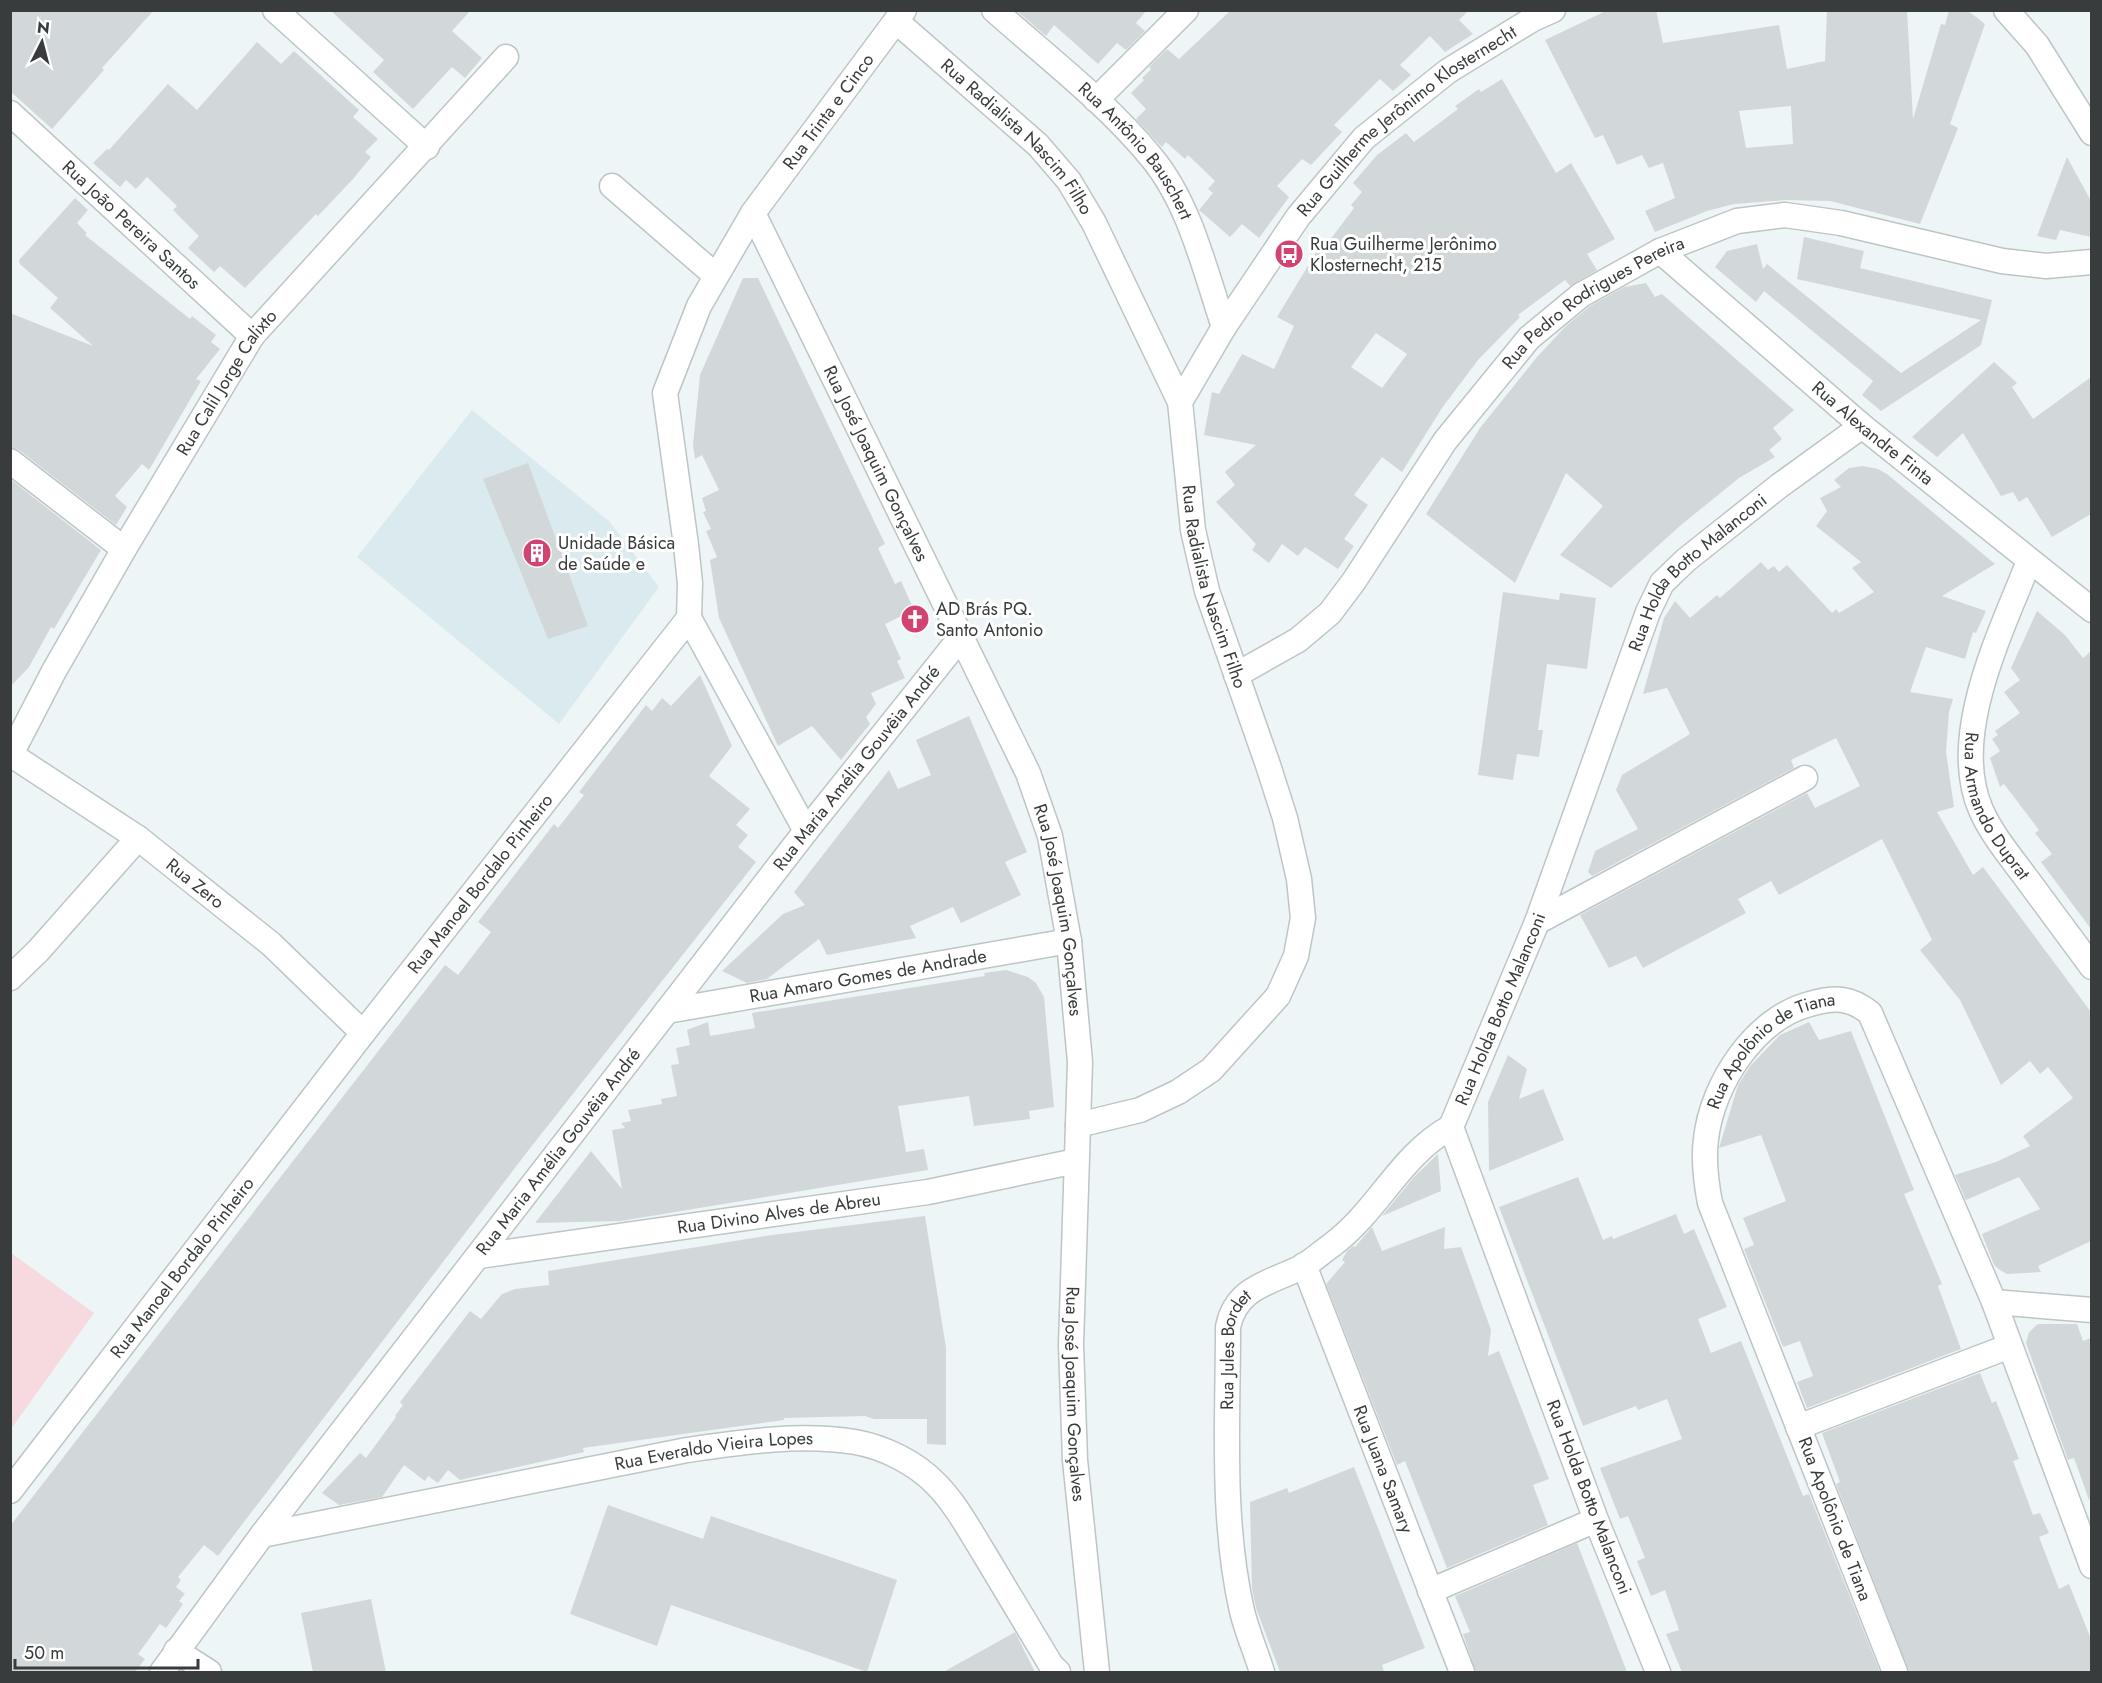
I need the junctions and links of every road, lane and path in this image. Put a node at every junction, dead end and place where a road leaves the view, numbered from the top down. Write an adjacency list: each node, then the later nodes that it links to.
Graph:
1 (275, 10): 11 (street)
2 (994, 10): 8 (street, Rua Antônio Bauschert)
3 (1186, 10): 8 (street)
4 (1554, 10): 17 (street, Rua Guilherme Jerônimo Klosternecht)
5 (2006, 10): 10 (street)
6 (900, 16): 13 (street, Rua Trinta e Cinco); 19 (street, Rua Radialista Nascim Filho)
7 (506, 57): 11 (street, Rua Calil Jorge Calixto)
8 (1096, 100): 17 (street, Rua Antônio Bauschert)
9 (10, 113): 18 (street, Rua João Pereira Santos)
10 (2091, 133)
11 (427, 147): 18 (street, Rua Calil Jorge Calixto)
12 (612, 186): 16 (street)
13 (753, 213): 16 (street); 26 (street, Rua José Joaquim Gonçalves)
14 (1660, 251): 15 (street, Rua Pedro Rodrigues Pereira); 20 (street, Rua Alexandre Finta); 27 (street, Rua Pedro Rodrigues Pereira)
15 (2091, 262)
16 (715, 275): 25 (street)
17 (1224, 327): 19 (street, Rua Guilherme Jerônimo Klosternecht)
18 (252, 336): 22 (street, Rua Calil Jorge Calixto)
19 (1180, 402): 27 (street, Rua Radialista Nascim Filho)
20 (1862, 426): 23 (street, Rua Alexandre Finta); 32 (street, Rua Holda Botto Malanconi)
21 (10, 461): 22 (street)
22 (124, 549): 28 (street, Rua Calil Jorge Calixto)
23 (2029, 561): 24 (street, Rua Alexandre Finta); 34 (street, Rua Armando Duprat)
24 (2091, 610)
25 (689, 618): 30 (street); 37 (street, Rua Manoel Bordalo Pinheiro)
26 (961, 637): 30 (street, Rua Maria Amélia Gouvêia André); 33 (street, Rua José Joaquim Gonçalves)
27 (1236, 675): 38 (street, Rua Radialista Nascim Filho)
28 (11, 755): 31 (street, Rua Zero)
29 (1805, 777): 32 (street)
30 (806, 831): 36 (street, Rua Maria Amélia Gouvêia André)
31 (138, 838): 35 (street); 37 (street, Rua Zero)
32 (1537, 922): 39 (street, Rua Holda Botto Malanconi)
33 (1069, 941): 36 (street, Rua Amaro Gomes de Andrade); 38 (street, Rua José Joaquim Gonçalves)
34 (2091, 967)
35 (10, 978)
36 (667, 1011): 41 (street, Rua Maria Amélia Gouvêia André)
37 (363, 1033): 47 (street, Rua Manoel Bordalo Pinheiro)
38 (1078, 1125): 40 (street, Rua José Joaquim Gonçalves)
39 (1451, 1127): 42 (street, Rua Jules Bordet); 48 (street, Rua Holda Botto Malanconi)
40 (1076, 1161): 41 (street, Rua Divino Alves de Abreu); 56 (street, Rua José Joaquim Gonçalves)
41 (479, 1256): 49 (street, Rua Maria Amélia Gouvêia André)
42 (1304, 1266): 51 (street, Rua Juana Samary); 57 (street, Rua Jules Bordet)
43 (1994, 1302): 44 (street); 45 (street, Rua Apolônio de Tiana); 46 (street, Rua Apolônio de Tiana)
44 (2091, 1310)
45 (2010, 1346): 46 (street); 50 (street, Rua Apolônio de Tiana)
46 (1798, 1427): 60 (street, Rua Apolônio de Tiana)
47 (10, 1491)
48 (1596, 1520): 51 (street); 59 (street, Rua Holda Botto Malanconi)
49 (262, 1535): 52 (street, Rua Maria Amélia Gouvêia André); 55 (street, Rua Everaldo Vieira Lopes)
50 (2091, 1566)
51 (1430, 1592): 58 (street, Rua Juana Samary)
52 (176, 1651): 53 (street, Rua Maria Amélia Gouvêia André); 54 (street)
53 (162, 1672)
54 (209, 1672)
55 (1059, 1672)
56 (1097, 1672)
57 (1262, 1672)
58 (1462, 1672)
59 (1658, 1672)
60 (1895, 1672)

